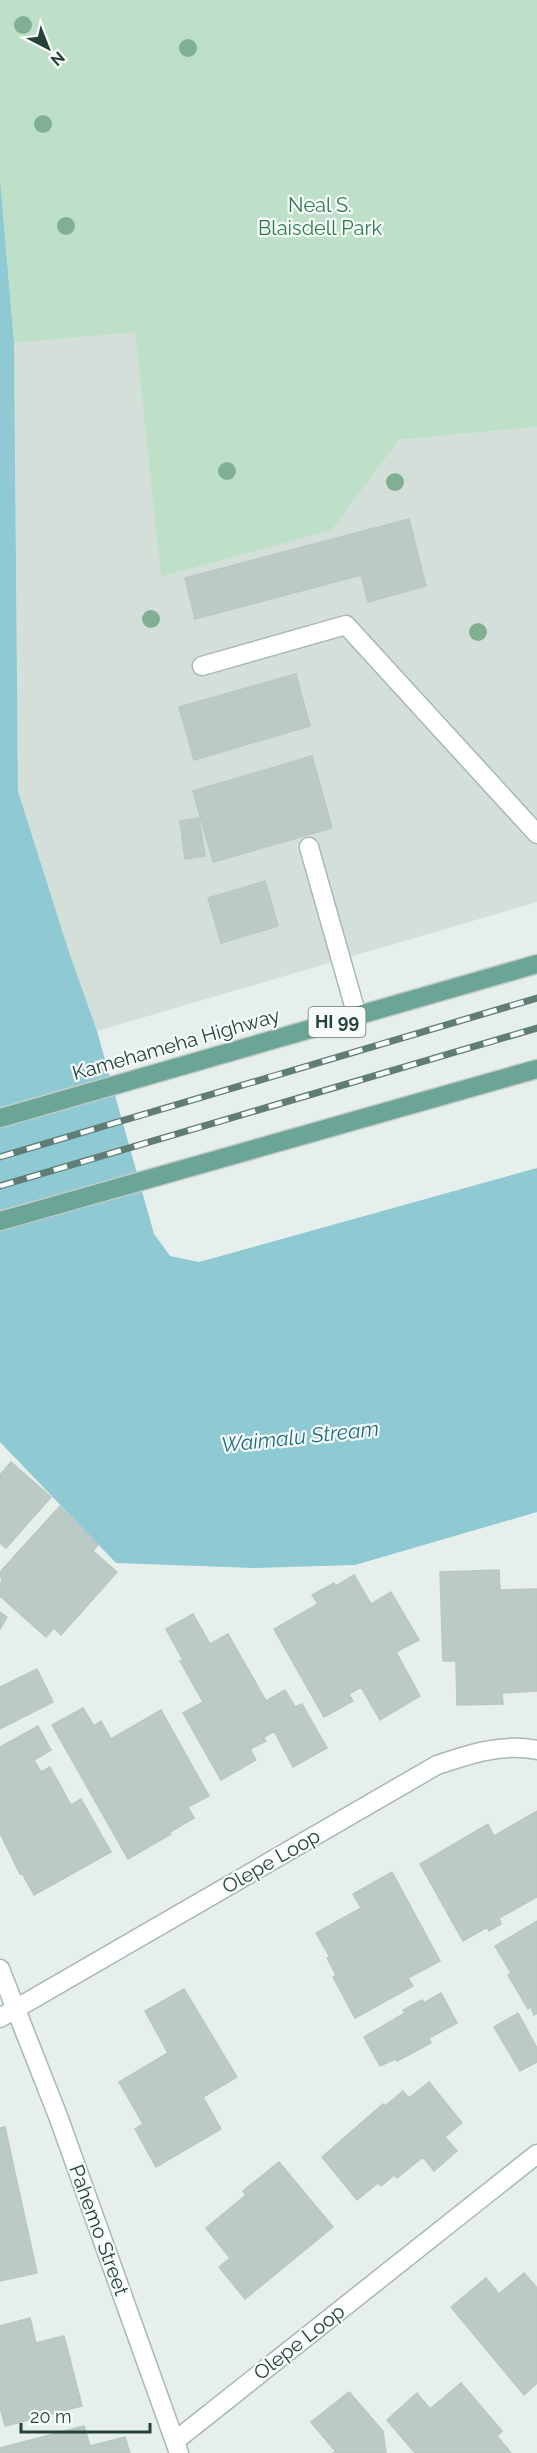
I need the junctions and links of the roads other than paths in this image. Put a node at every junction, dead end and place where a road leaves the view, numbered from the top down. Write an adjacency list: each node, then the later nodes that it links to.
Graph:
1 (202, 666): 2 (street)
2 (537, 834)
3 (309, 847): 5 (street)
4 (537, 964): 5 (main road, Kamehameha Highway / HI 99)
5 (357, 1016): 7 (main road, Kamehameha Highway / HI 99)
6 (537, 1069): 8 (main road)
7 (0, 1118)
8 (0, 1221)
9 (537, 1750): 11 (street, Olepe Loop)
10 (0, 1969): 11 (street, Pahemo Street)
11 (16, 2008): 12 (street, Olepe Loop); 14 (street, Pahemo Street)
12 (0, 2018)
13 (537, 2154): 14 (street, Olepe Loop)
14 (177, 2447)

